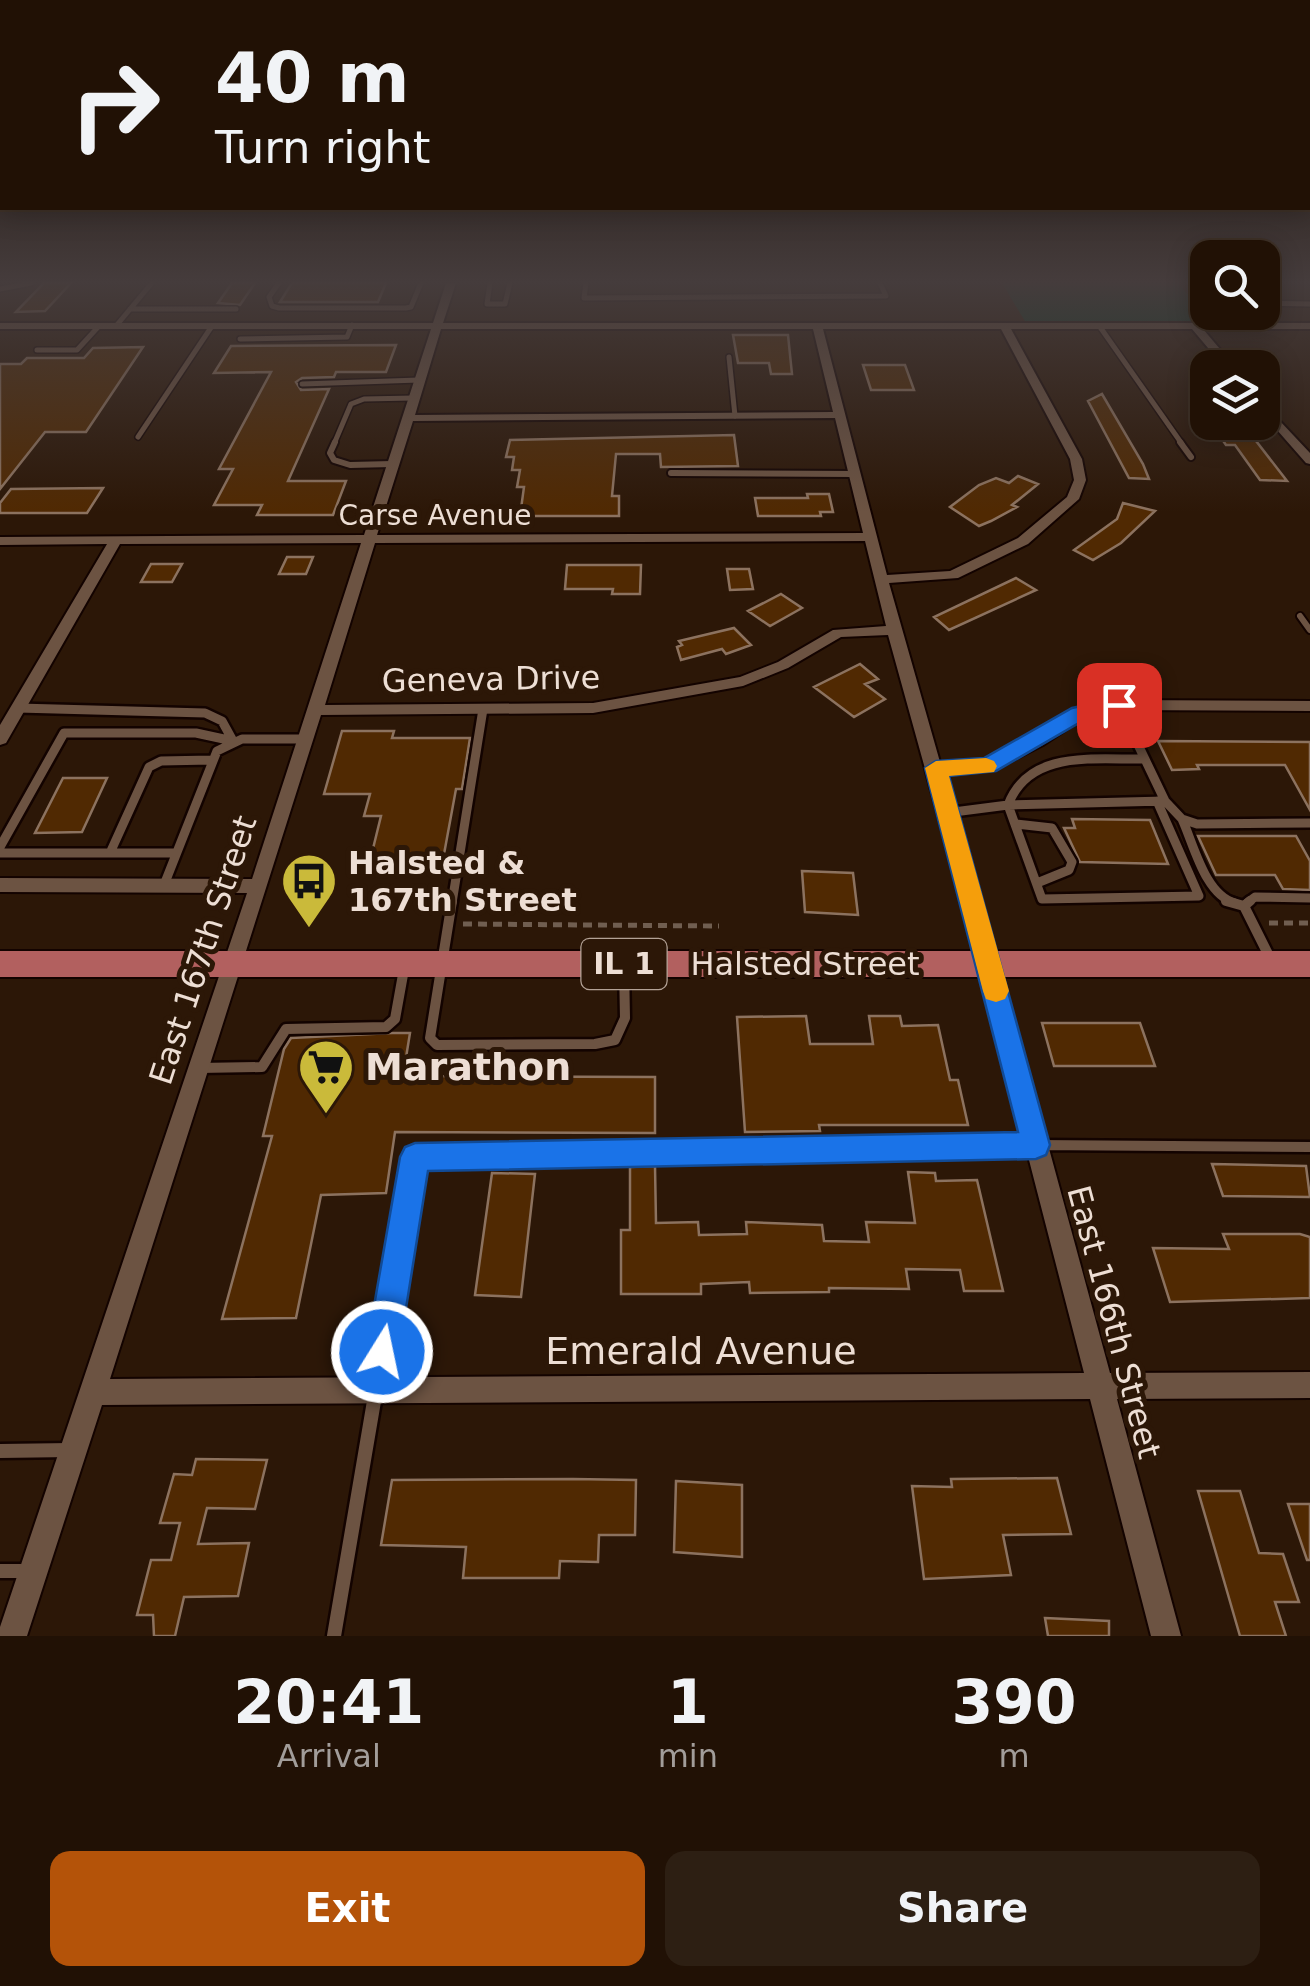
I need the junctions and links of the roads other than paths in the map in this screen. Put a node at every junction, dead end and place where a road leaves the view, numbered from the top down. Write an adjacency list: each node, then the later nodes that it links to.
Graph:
1 (190, 359): 14 (lane)
2 (427, 359): 7 (street, East 167th Street)
3 (729, 359): 11 (lane)
4 (825, 359): 10 (street, East 166th Street)
5 (1022, 359): 24 (street)
6 (1123, 359): 15 (lane)
7 (420, 380): 8 (lane); 9 (street, East 167th Street)
8 (302, 384)
9 (414, 398): 12 (street, East 167th Street); 17 (lane)
10 (838, 415): 11 (street); 19 (street, East 166th Street)
11 (735, 416): 12 (street)
12 (407, 418): 17 (street, East 167th Street)
13 (1280, 425): 16 (street)
14 (138, 437)
15 (1191, 456)
16 (1310, 460)
17 (392, 464): 22 (street, East 167th Street)
18 (671, 473): 19 (lane)
19 (855, 474): 20 (street, East 166th Street)
20 (870, 537): 22 (street, Carse Avenue); 24 (street, East 166th Street)
21 (116, 540): 22 (street, Carse Avenue); 23 (street, Carse Avenue); 30 (street)
22 (366, 540): 32 (street, East 167th Street)
23 (0, 541)
24 (881, 579): 26 (street, East 166th Street)
25 (1300, 616): 27 (lane)
26 (894, 630): 31 (street, Geneva Drive); 38 (street, East 166th Street)
27 (1310, 630)
28 (1119, 705): 29 (street); 36 (lane); 38 (street)
29 (1310, 706)
30 (18, 708): 33 (street); 35 (lane)
31 (484, 709): 32 (street, Geneva Drive); 57 (lane)
32 (315, 710): 34 (street, East 167th Street)
33 (0, 739)
34 (306, 739): 35 (lane); 51 (street, East 167th Street)
35 (233, 741): 37 (lane); 45 (lane)
36 (1145, 759): 39 (lane); 40 (lane)
37 (211, 760): 46 (lane); 47 (lane)
38 (936, 768): 41 (street, East 166th Street)
39 (1161, 801): 40 (lane); 42 (lane); 48 (lane)
40 (1008, 806): 41 (lane); 44 (lane)
41 (946, 812): 59 (street, East 166th Street)
42 (1182, 819): 43 (lane); 53 (lane)
43 (1310, 823)
44 (1016, 824): 48 (lane); 48 (lane)
45 (0, 850): 46 (lane)
46 (110, 853): 47 (lane)
47 (176, 853): 50 (lane)
48 (1037, 883)
49 (0, 885): 50 (street)
50 (164, 886): 51 (street)
51 (258, 886): 55 (street, East 167th Street)
52 (1310, 898): 53 (lane)
53 (1244, 906): 60 (lane)
54 (0, 964): 55 (main road, Halsted Street / IL 1)
55 (234, 964): 56 (main road, Halsted Street / IL 1); 62 (street, East 167th Street)
56 (404, 964): 57 (main road, Halsted Street / IL 1); 62 (lane)
57 (443, 964): 58 (main road, Halsted Street / IL 1); 58 (lane)
58 (624, 964): 59 (main road, Halsted Street / IL 1)
59 (989, 964): 60 (main road, Halsted Street / IL 1); 63 (street, East 166th Street)
60 (1273, 964): 61 (main road, Halsted Street / IL 1)
61 (1310, 964)
62 (199, 1068): 68 (street, East 167th Street)
63 (1036, 1145): 64 (lane); 66 (street, East 166th Street); 67 (lane)
64 (1310, 1147)
65 (1310, 1385): 66 (street, Emerald Avenue)
66 (1100, 1386): 67 (street, Emerald Avenue); 75 (street, East 166th Street)
67 (376, 1391): 68 (street, Emerald Avenue); 74 (lane)
68 (92, 1392): 69 (street, East 167th Street)
69 (74, 1450): 70 (lane); 72 (street, East 167th Street)
70 (0, 1451)
71 (0, 1571): 72 (lane)
72 (34, 1571): 73 (street, East 167th Street)
73 (12, 1636)
74 (334, 1636)
75 (1166, 1636)

